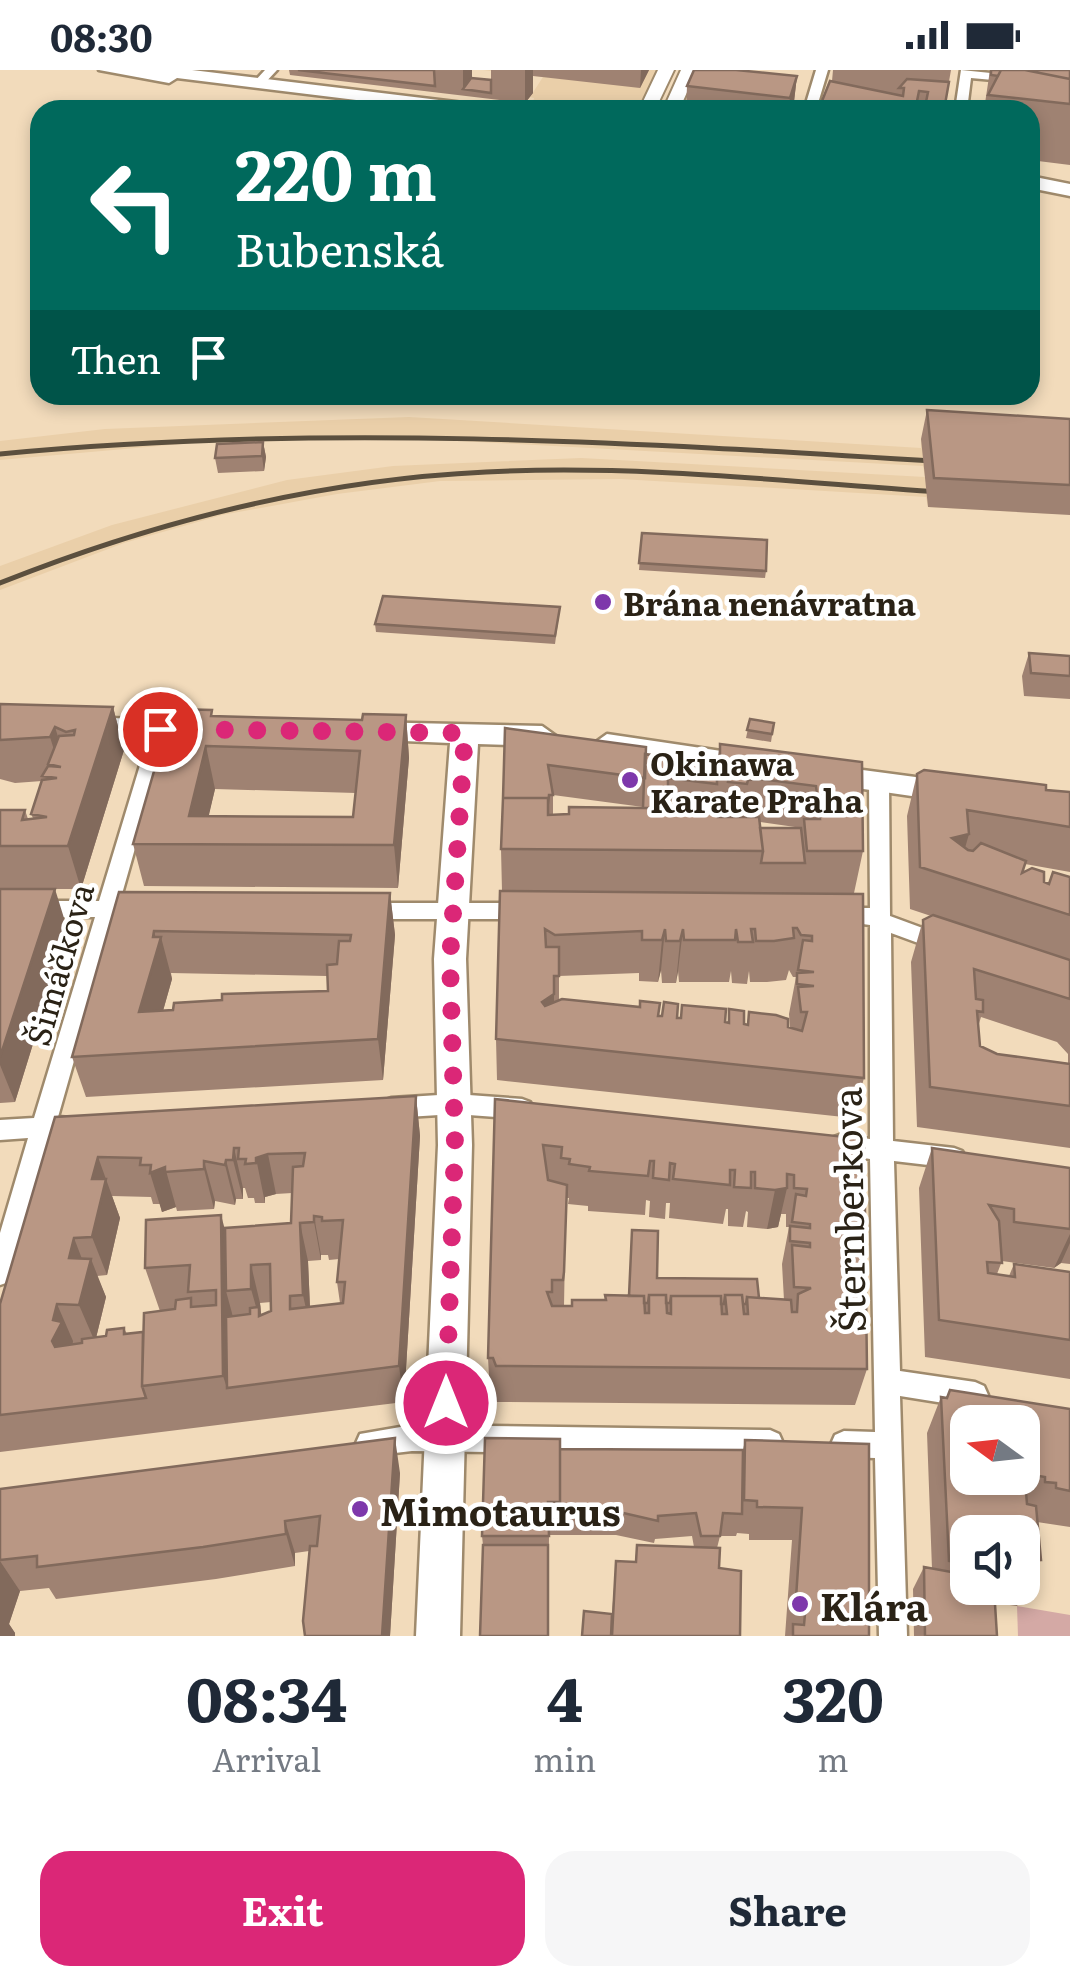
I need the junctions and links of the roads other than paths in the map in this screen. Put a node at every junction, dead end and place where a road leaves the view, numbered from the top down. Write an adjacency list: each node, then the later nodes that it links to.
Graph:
1 (107, 70): 9 (main road)
2 (152, 70): 7 (main road)
3 (822, 70): 13 (street)
4 (967, 72): 8 (street); 14 (street)
5 (665, 73): 6 (street); 11 (street)
6 (687, 74): 12 (street)
7 (265, 77): 10 (main road)
8 (1070, 84)
9 (349, 100)
10 (415, 100)
11 (652, 100)
12 (675, 100)
13 (817, 100)
14 (963, 100)
15 (1040, 179): 16 (main road)
16 (1070, 180)
17 (1040, 182): 18 (main road)
18 (1070, 190)
19 (0, 724): 20 (main road)
20 (160, 729): 21 (main road); 27 (street, Šimáčkova)
21 (240, 729)
22 (333, 731): 23 (main road)
23 (465, 733): 24 (main road); 30 (main road)
24 (879, 782): 25 (main road); 33 (street, Šternberkova)
25 (974, 795)
26 (0, 908): 27 (street)
27 (107, 909): 28 (street); 39 (street, Šimáčkova)
28 (170, 910)
29 (342, 910): 30 (street)
30 (452, 910): 31 (street); 35 (main road)
31 (553, 912)
32 (821, 914): 33 (street)
33 (880, 920): 34 (street); 42 (street, Šternberkova)
34 (965, 951)
35 (455, 1104): 36 (street); 37 (street); 47 (main road)
36 (360, 1110)
37 (548, 1112)
38 (110, 1124): 39 (street)
39 (44, 1128): 40 (street); 44 (street, Šimáčkova)
40 (0, 1130)
41 (821, 1142): 42 (street)
42 (882, 1149): 43 (street); 45 (street, Šternberkova)
43 (972, 1161)
44 (0, 1274)
45 (888, 1382): 46 (street); 48 (street, Šternberkova)
46 (994, 1398)
47 (445, 1439): 48 (street); 49 (street); 50 (main road)
48 (889, 1446): 51 (street, Šternberkova)
49 (333, 1448)
50 (438, 1636)
51 (893, 1636)

